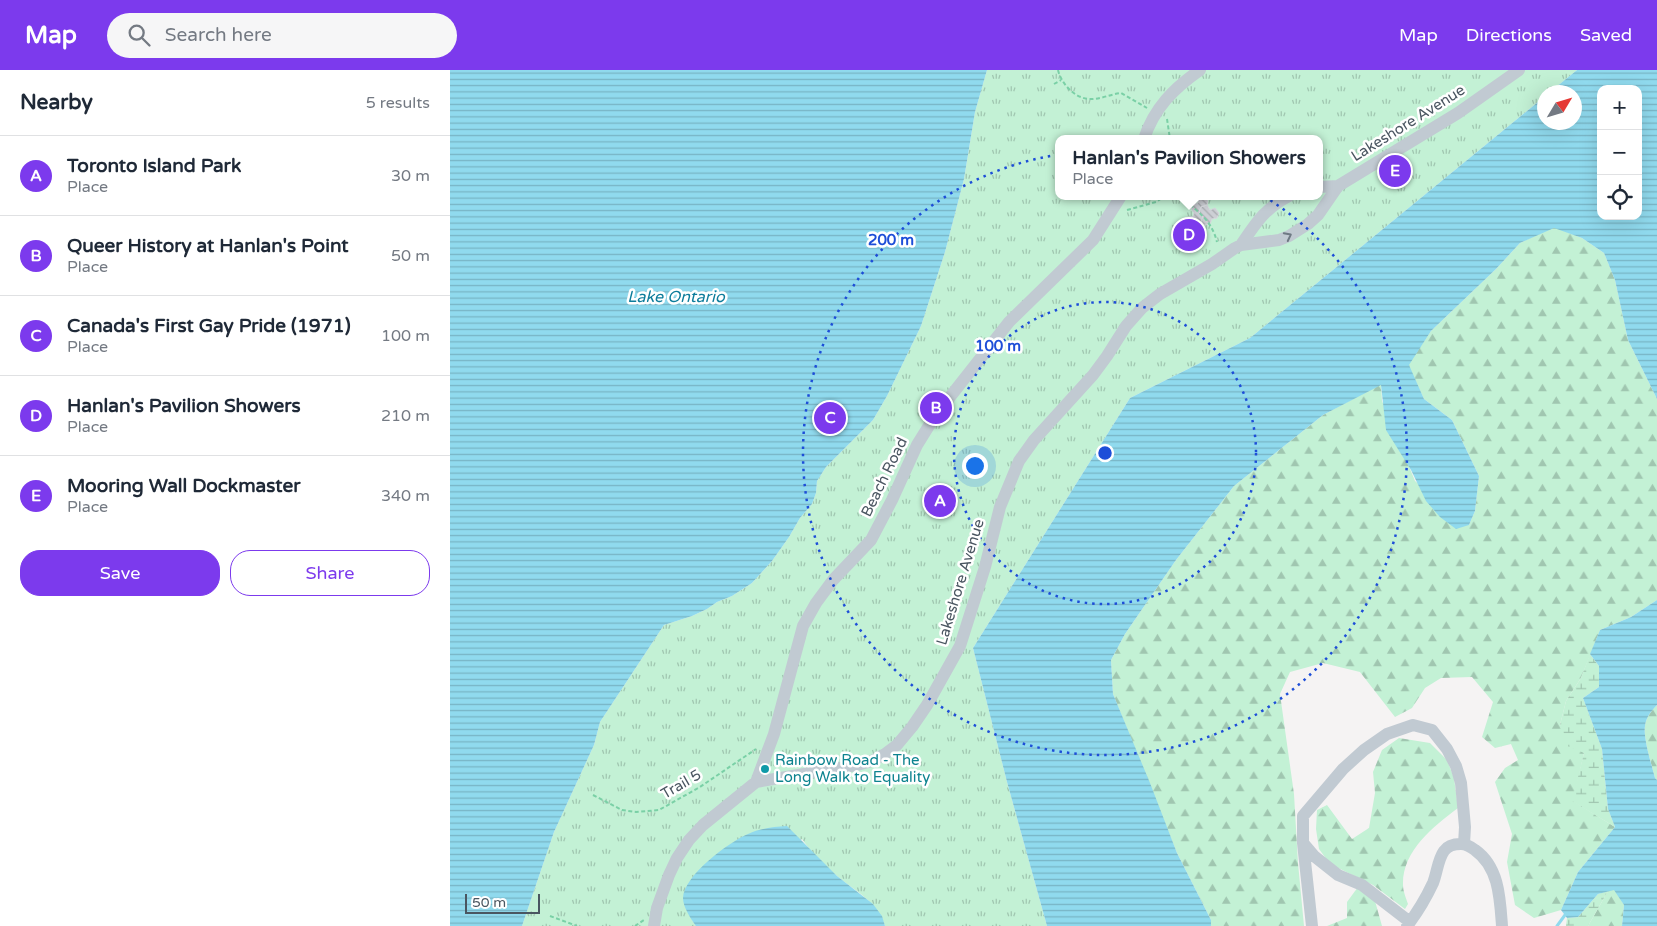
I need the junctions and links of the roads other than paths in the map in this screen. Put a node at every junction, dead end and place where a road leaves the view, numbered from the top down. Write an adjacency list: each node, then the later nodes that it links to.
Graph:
1 (1200, 70): 3 (lane)
2 (1519, 70): 4 (lane, Lakeshore Avenue)
3 (1146, 135)
4 (1338, 186): 5 (lane, Lakeshore Avenue); 8 (lane, Lakeshore Avenue, one-way to 4)
5 (1323, 187)
6 (1119, 200): 9 (lane, Beach Road)
7 (1282, 200): 8 (lane, Lakeshore Avenue)
8 (1241, 245): 9 (lane, Lakeshore Avenue)
9 (756, 782): 13 (lane, Lakeshore Avenue)
10 (1303, 843): 11 (lane); 12 (lane); 14 (lane)
11 (1464, 844): 12 (lane); 15 (lane)
12 (1409, 924)
13 (654, 926)
14 (1312, 926)
15 (1502, 926)

